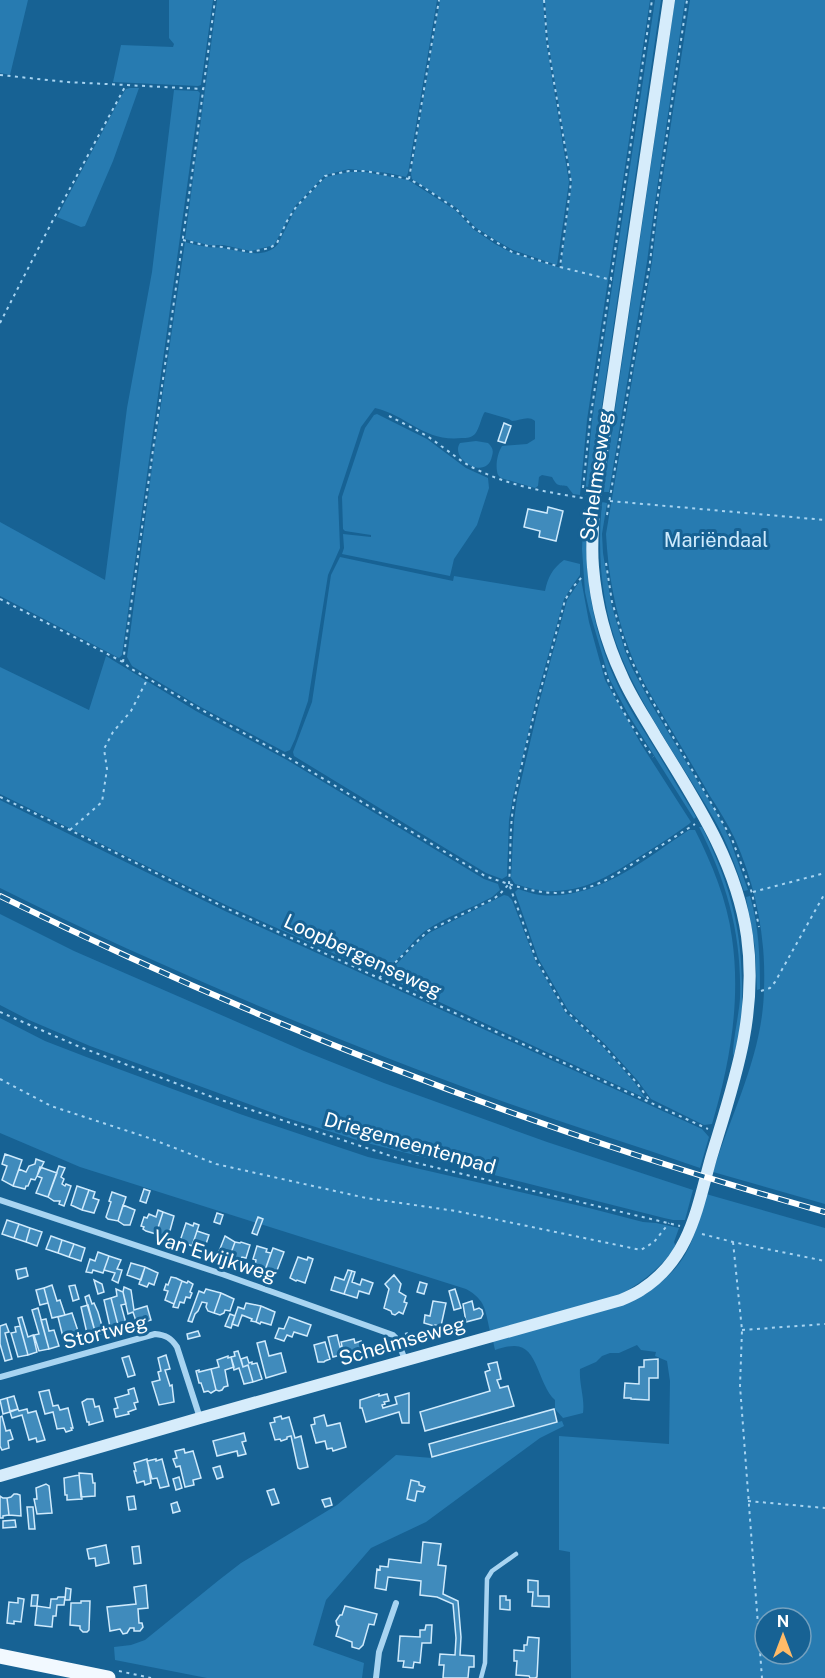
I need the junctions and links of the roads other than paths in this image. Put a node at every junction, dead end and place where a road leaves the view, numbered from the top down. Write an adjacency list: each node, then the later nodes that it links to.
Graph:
1 (669, 0): 3 (main road, Schelmseweg)
2 (0, 1200): 3 (street, Van Ewijkweg)
3 (405, 1360): 5 (main road, Schelmseweg)
4 (0, 1377): 5 (street, Stortweg)
5 (200, 1418): 6 (main road, Schelmseweg)
6 (0, 1476)
7 (516, 1554): 12 (lane)
8 (396, 1603): 11 (street)
9 (0, 1656): 10 (main road)
10 (108, 1678)
11 (376, 1678)
12 (481, 1678)

